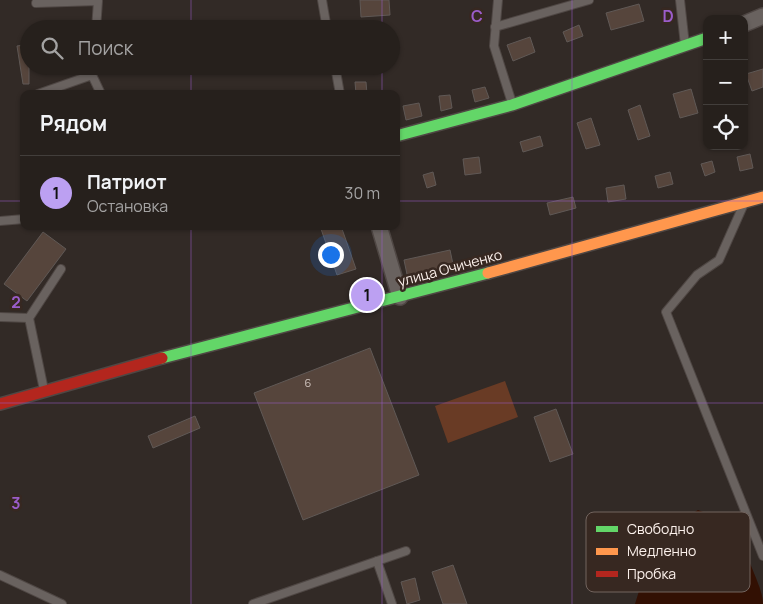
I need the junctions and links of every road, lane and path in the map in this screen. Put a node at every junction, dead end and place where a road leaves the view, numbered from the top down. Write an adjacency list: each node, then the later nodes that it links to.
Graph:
1 (98, 0): 6 (lane); 8 (lane)
2 (322, 0): 9 (lane)
3 (498, 0): 11 (lane)
4 (588, 0): 11 (lane)
5 (680, 0): 13 (lane)
6 (36, 3)
7 (763, 16): 10 (street)
8 (97, 20)
9 (325, 20)
10 (748, 22)
11 (495, 28): 19 (lane)
12 (703, 40): 13 (street)
13 (686, 47): 19 (street)
14 (92, 75): 16 (lane); 17 (lane)
15 (337, 75): 18 (lane)
16 (49, 90)
17 (99, 90)
18 (339, 90)
19 (512, 105): 20 (street)
20 (400, 135)
21 (763, 197): 22 (street, улица Очиченко)
22 (745, 202): 27 (street, улица Очиченко); 32 (lane)
23 (20, 220): 24 (lane)
24 (0, 222)
25 (380, 230): 27 (street)
26 (61, 269): 29 (lane)
27 (400, 297): 30 (street, улица Очиченко)
28 (0, 317): 29 (lane)
29 (29, 318): 30 (lane)
30 (44, 392): 31 (street, улица Очиченко)
31 (0, 404)
32 (746, 512)
33 (750, 523): 35 (lane)
34 (406, 551): 36 (lane)
35 (763, 556)
36 (377, 561): 38 (lane); 41 (lane)
37 (0, 575): 39 (lane)
38 (267, 602): 40 (lane)
39 (62, 604)
40 (253, 604)
41 (392, 604)

